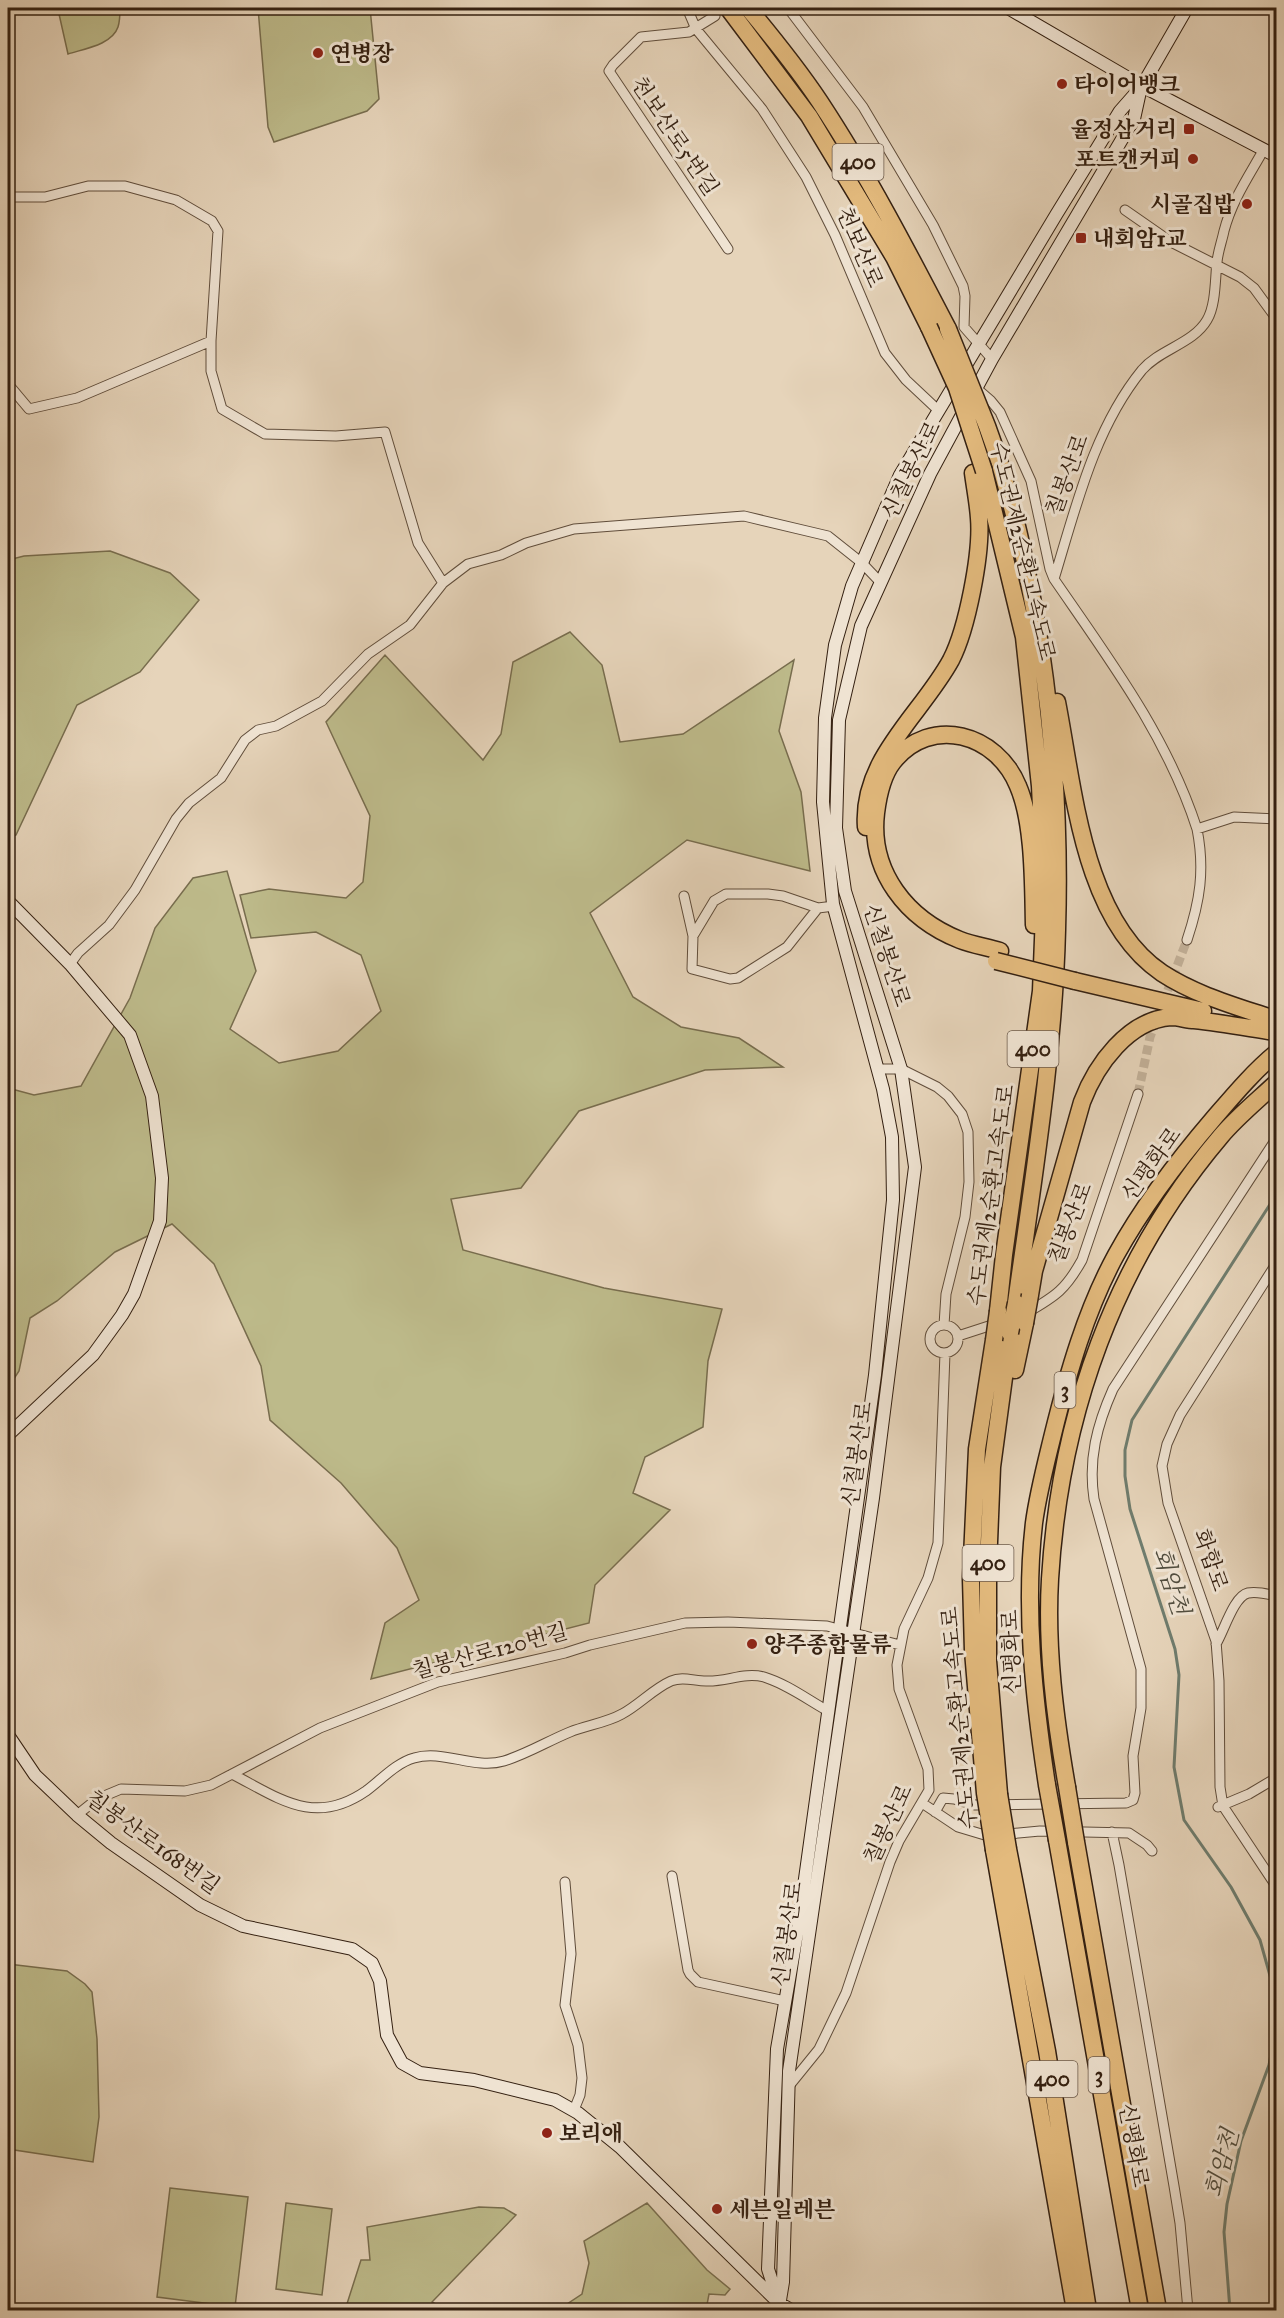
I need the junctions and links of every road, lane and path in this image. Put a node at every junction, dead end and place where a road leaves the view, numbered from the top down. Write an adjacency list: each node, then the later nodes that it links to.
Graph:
1 (687, 8): 7 (street, 천보산로)
2 (748, 8): 23 (highway, 수도권제2순환고속도로 / 400, bridge)
3 (788, 8): 17 (street)
4 (1008, 8): 8 (street)
5 (1186, 8): 8 (street)
6 (721, 12): 7 (street); 22 (highway, 400)
7 (696, 29): 13 (street, 천보산로5번길); 21 (street, 천보산로)
8 (1142, 86): 9 (street); 17 (street, 신칠봉산로); 18 (street, 신칠봉산로)
9 (1264, 149): 10 (street); 14 (street, 칠봉산로)
10 (1276, 156)
11 (8, 197): 16 (street)
12 (1125, 210): 14 (street)
13 (728, 249)
14 (1217, 263): 15 (street); 25 (street, 칠봉산로)
15 (1276, 318)
16 (211, 341): 19 (street); 26 (street)
17 (978, 344): 18 (street); 21 (street, 신칠봉산로)
18 (992, 359): 20 (street, 신칠봉산로)
19 (8, 384)
20 (976, 388): 25 (street); 27 (street, 신칠봉산로)
21 (939, 411): 24 (street, 신칠봉산로)
22 (979, 472): 36 (highway); 40 (highway, 수도권제2순환고속도로 / 400)
23 (1020, 538): 38 (highway); 48 (highway, 수도권제2순환고속도로 / 400)
24 (862, 562): 26 (street); 27 (street); 32 (street, 신칠봉산로)
25 (1054, 579): 29 (street)
26 (443, 583): 37 (street)
27 (881, 583): 42 (street, 신칠봉산로)
28 (1276, 819): 29 (street)
29 (1197, 829): 35 (street)
30 (684, 896): 34 (street)
31 (8, 901): 37 (street)
32 (834, 906): 33 (street); 43 (street, 신칠봉산로)
33 (818, 909): 34 (street); 34 (street)
34 (693, 936)
35 (1187, 940)
36 (998, 956): 38 (highway, bridge); 40 (highway)
37 (70, 964): 52 (street)
38 (1206, 1008): 39 (highway); 39 (highway); 48 (highway)
39 (1274, 1024)
40 (1036, 1027): 63 (highway, 수도권제2순환고속도로 / 400, bridge)
41 (1274, 1055): 81 (highway, 신평화로 / 3, bridge)
42 (901, 1069): 43 (street); 49 (street); 56 (street, 신칠봉산로)
43 (878, 1070): 55 (street, 신칠봉산로)
44 (1276, 1083): 82 (highway, 신평화로 / 3, bridge)
45 (1138, 1094): 50 (street, 칠봉산로)
46 (1276, 1139): 66 (street)
47 (1276, 1264): 57 (street, 화합로)
48 (1023, 1299): 53 (highway, 수도권제2순환고속도로 / 400, bridge); 53 (highway, bridge)
49 (944, 1325): 50 (street); 51 (street)
50 (958, 1336): 51 (street)
51 (945, 1353): 58 (street, 칠봉산로)
52 (8, 1435)
53 (992, 1467): 63 (highway, 수도권제2순환고속도로 / 400)
54 (1276, 1596): 57 (street)
55 (840, 1629): 56 (street, 칠봉산로120번길); 59 (street, 신칠봉산로); 61 (street, 칠봉산로120번길)
56 (853, 1632): 58 (street, 칠봉산로120번길); 75 (street, 신칠봉산로)
57 (1216, 1644): 65 (street, 화합로)
58 (900, 1645): 64 (street, 칠봉산로)
59 (828, 1711): 61 (street); 74 (street, 신칠봉산로)
60 (8, 1735): 67 (street, 칠봉산로168번길)
61 (232, 1774): 67 (street, 칠봉산로120번길)
62 (1276, 1778): 65 (street)
63 (992, 1793): 69 (highway, 수도권제2순환고속도로 / 400, bridge)
64 (922, 1803): 66 (street); 75 (street, 칠봉산로)
65 (1221, 1806): 73 (street, 화합로)
66 (934, 1812): 68 (street)
67 (77, 1815): 76 (street, 칠봉산로168번길)
68 (1112, 1832): 70 (street); 83 (street)
69 (1000, 1850): 79 (highway, 수도권제2순환고속도로 / 400); 80 (highway, 수도권제2순환고속도로 / 400)
70 (1152, 1851)
71 (672, 1876): 74 (street, 신칠봉산로)
72 (565, 1882): 76 (street)
73 (1276, 1886)
74 (785, 2001): 77 (street, 신칠봉산로)
75 (789, 2086): 77 (street, 신칠봉산로)
76 (574, 2110): 77 (street, 칠봉산로168번길)
77 (779, 2307): 78 (street, 칠봉산로168번길)
78 (791, 2310)
79 (1075, 2310)
80 (1088, 2310)
81 (1140, 2310)
82 (1158, 2310)
83 (1188, 2310)

